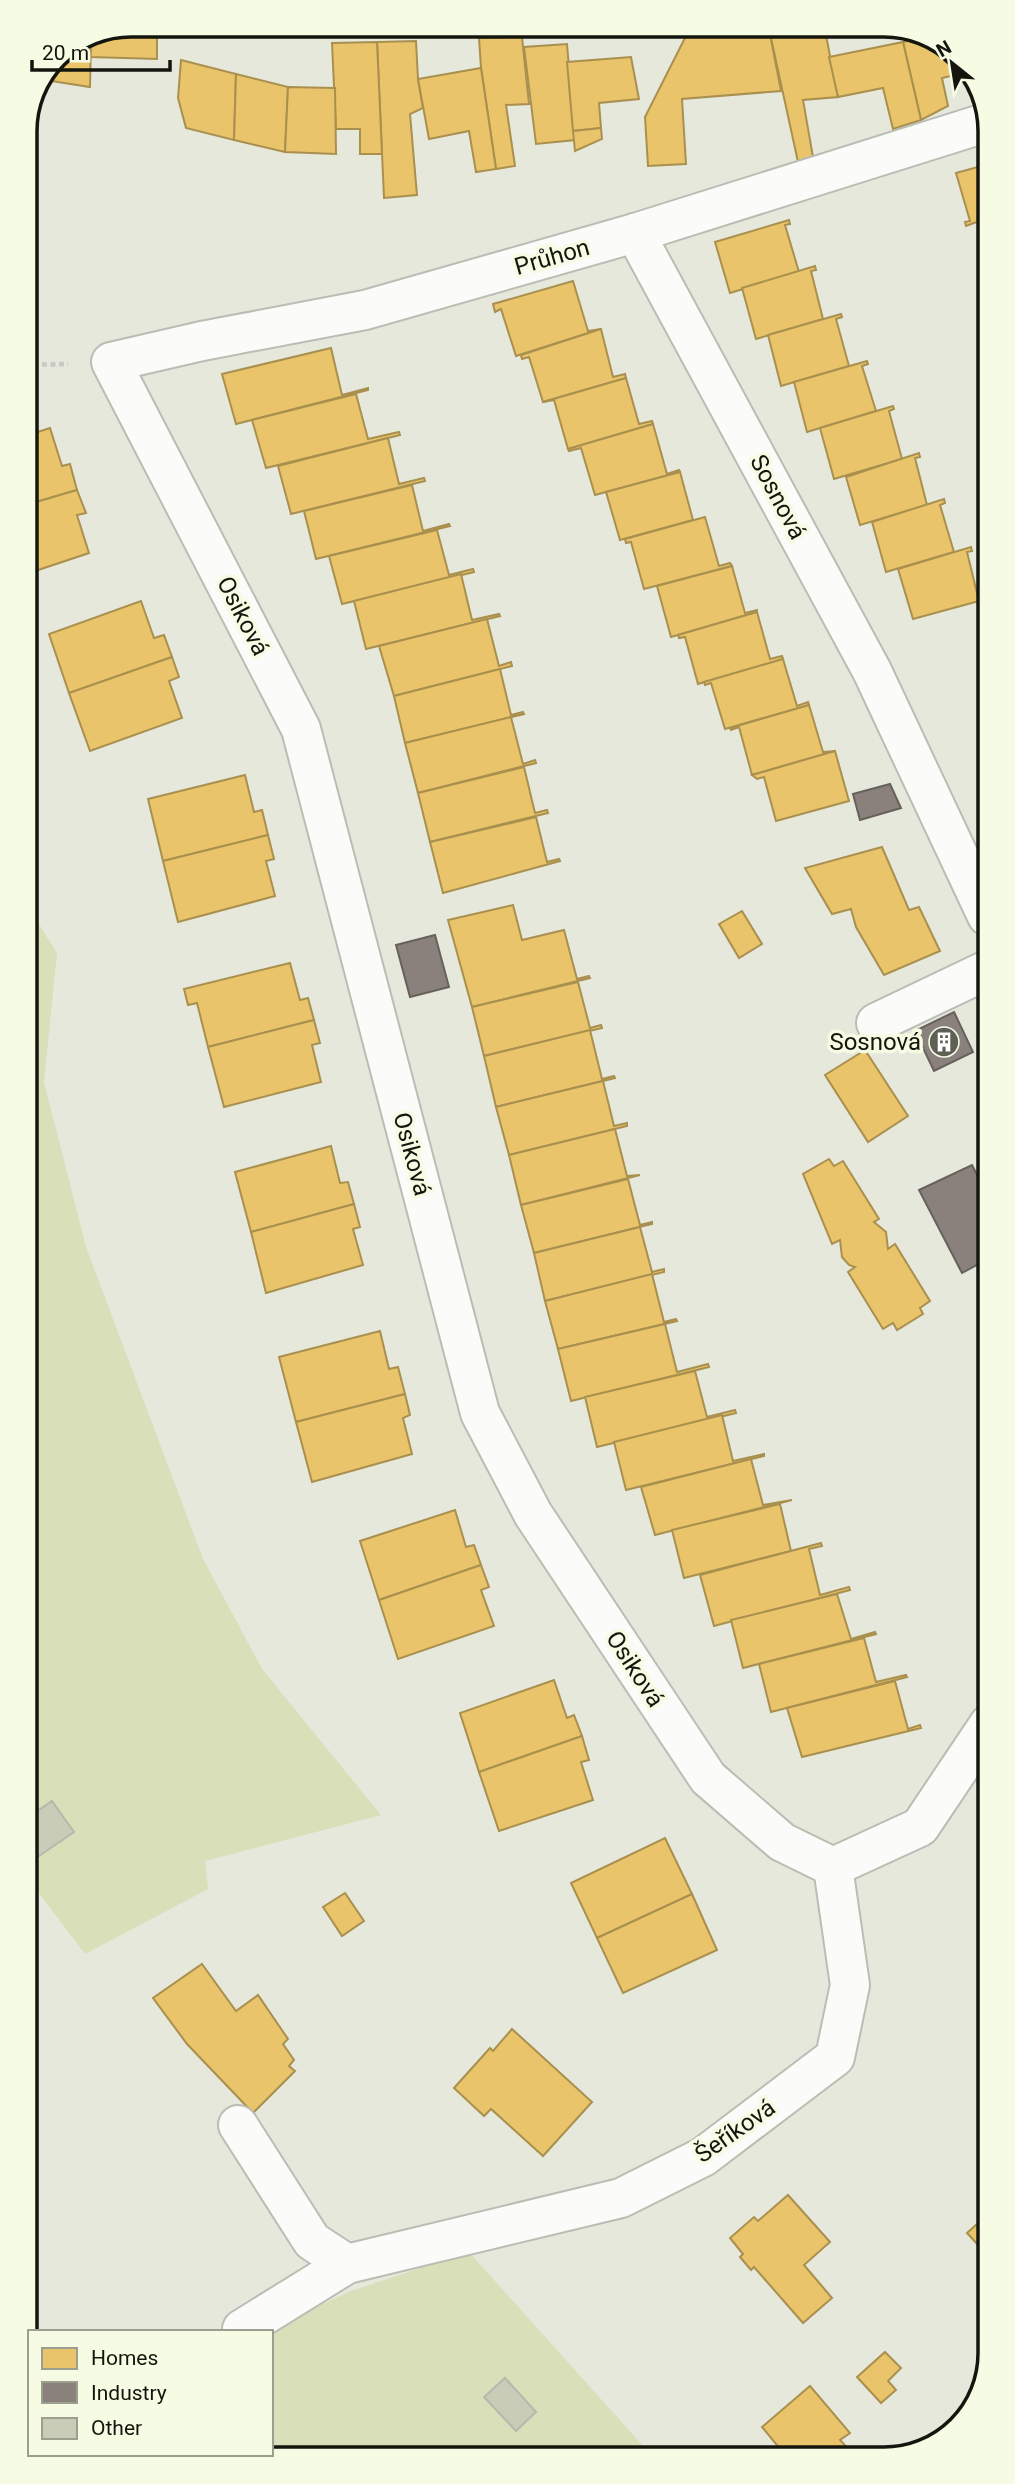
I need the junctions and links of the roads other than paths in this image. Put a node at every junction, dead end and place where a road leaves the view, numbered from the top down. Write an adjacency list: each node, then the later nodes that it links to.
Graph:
1 (977, 124): 2 (street, Průhon)
2 (635, 233): 3 (street, Průhon); 4 (street, Sosnová)
3 (111, 362): 8 (street, Osiková)
4 (978, 897)
5 (978, 974): 6 (street)
6 (876, 1023)
7 (978, 1740): 8 (street)
8 (833, 1867): 10 (street, Šeříková)
9 (238, 2124): 10 (street)
10 (347, 2264): 11 (street, Šeříková)
11 (242, 2329)

